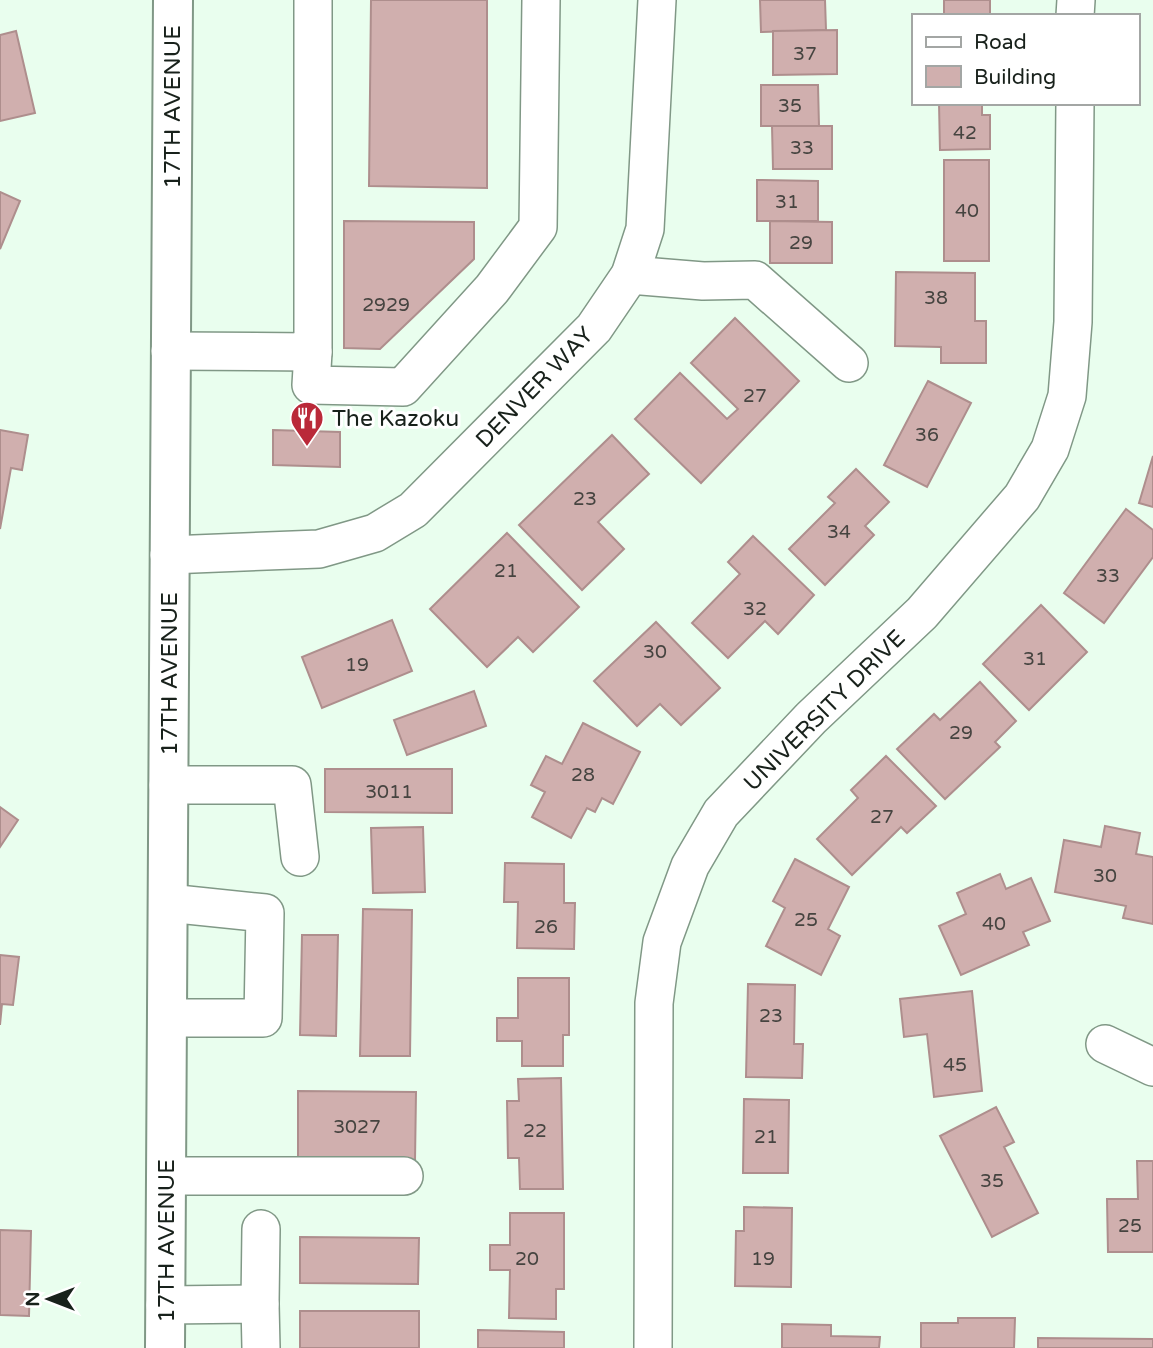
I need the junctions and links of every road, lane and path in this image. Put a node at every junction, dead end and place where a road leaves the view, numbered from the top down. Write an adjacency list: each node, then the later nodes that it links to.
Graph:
1 (173, 0): 7 (main road, 17TH AVENUE)
2 (313, 0): 8 (street)
3 (541, 0): 8 (street)
4 (657, 0): 6 (street, DENVER WAY)
5 (1075, 105): 24 (street, UNIVERSITY DRIVE)
6 (629, 275): 9 (street); 10 (street, DENVER WAY)
7 (170, 351): 8 (street); 10 (main road, 17TH AVENUE)
8 (313, 352)
9 (849, 363)
10 (169, 555): 11 (main road, 17TH AVENUE)
11 (168, 785): 12 (street); 13 (main road, 17TH AVENUE)
12 (300, 857)
13 (168, 903): 14 (main road, 17TH AVENUE); 14 (street)
14 (167, 1018): 17 (main road, 17TH AVENUE)
15 (1105, 1044): 16 (street)
16 (1153, 1067)
17 (166, 1176): 18 (street); 21 (main road, 17TH AVENUE)
18 (404, 1176)
19 (261, 1229): 20 (street)
20 (260, 1304): 21 (street); 23 (street)
21 (165, 1305): 22 (main road, 17TH AVENUE)
22 (165, 1348)
23 (261, 1348)
24 (653, 1348)

